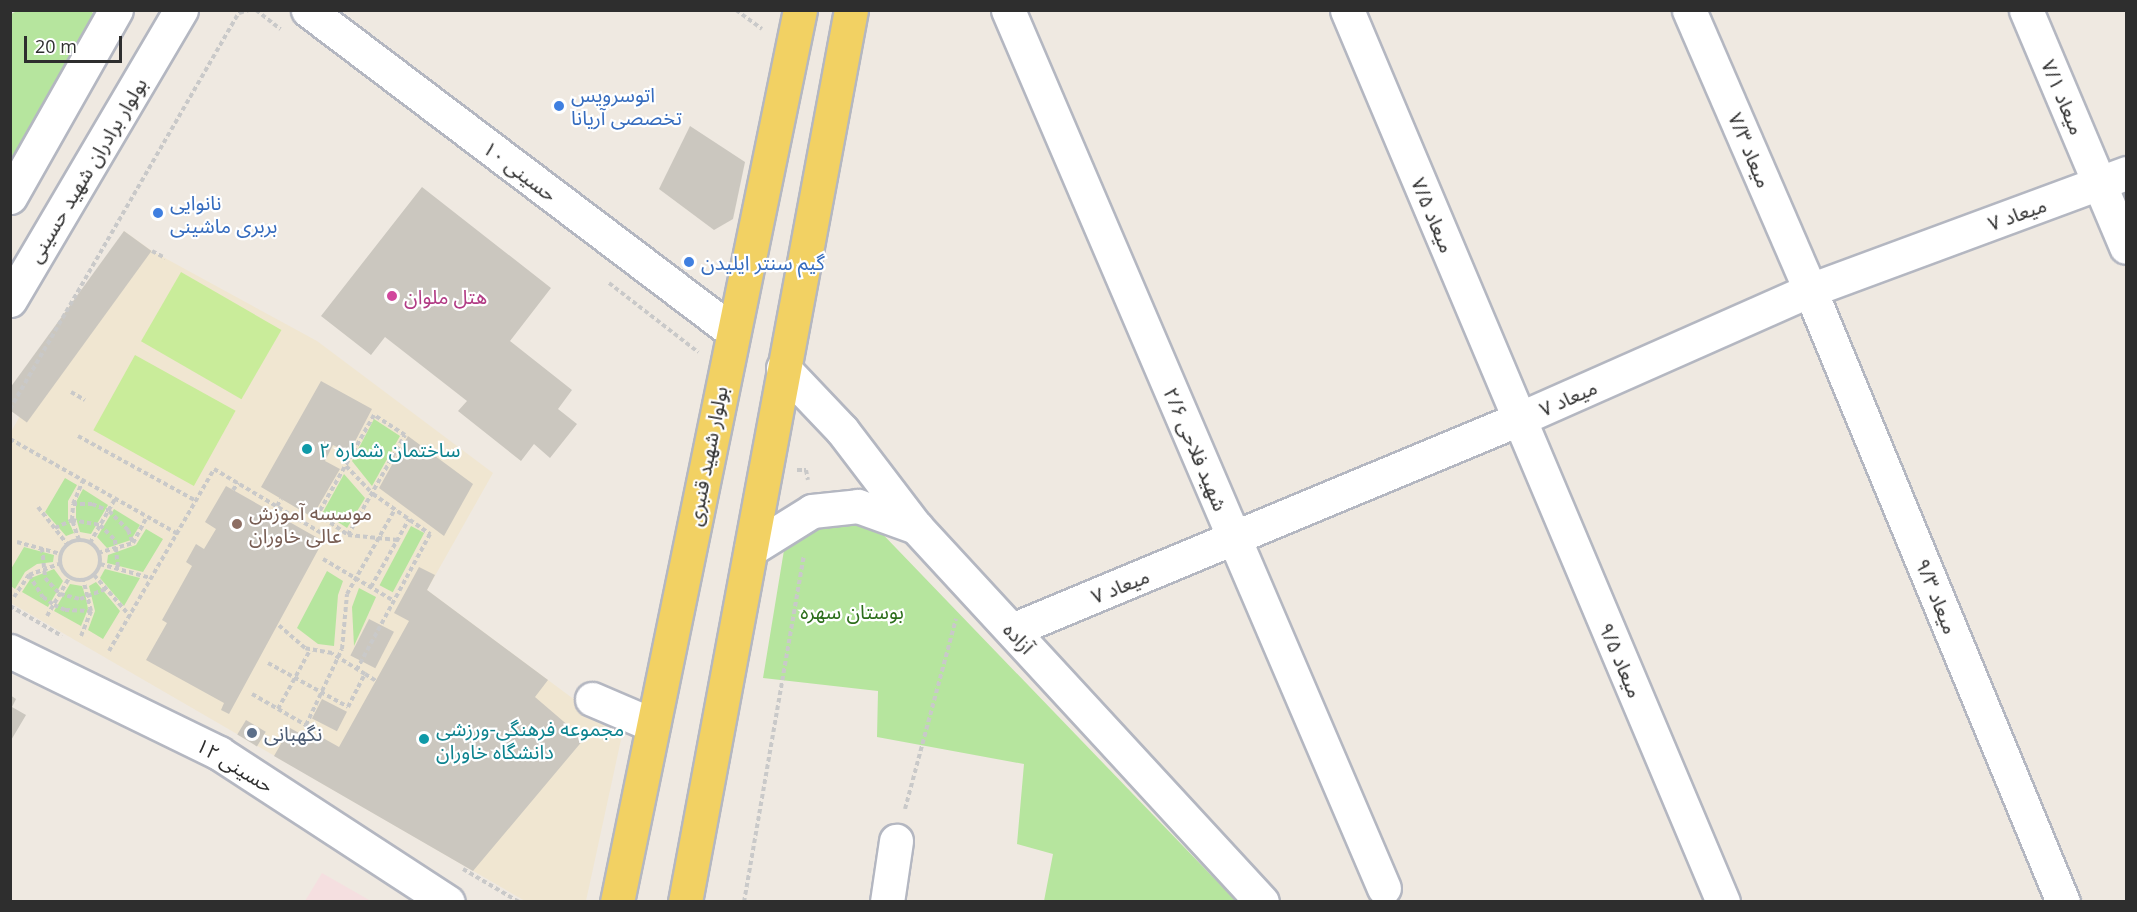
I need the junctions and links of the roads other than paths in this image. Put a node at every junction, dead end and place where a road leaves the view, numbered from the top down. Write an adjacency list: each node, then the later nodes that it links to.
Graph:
1 (181, 10): 14 (street, بولوار برادران شهید حسینی)
2 (308, 10): 15 (street, حسینی ۱۰)
3 (800, 10): 15 (main road, بولوار شهید قنبری)
4 (851, 10): 16 (main road)
5 (1008, 10): 19 (street, شهید فلاحی ۲/۶)
6 (1347, 10): 17 (street, میعاد ۷/۵)
7 (1689, 10): 13 (street, میعاد ۷/۳)
8 (2026, 10): 10 (street, میعاد ۷/۱)
9 (112, 13): 11 (street)
10 (2113, 178): 12 (street, میعاد ۷/۱); 13 (street, میعاد ۷)
11 (10, 198)
12 (2127, 247)
13 (1810, 290): 17 (street, میعاد ۷); 33 (street, میعاد ۹/۳)
14 (10, 300)
15 (732, 331): 24 (main road, بولوار شهید قنبری)
16 (783, 368): 18 (street, آزاده); 20 (main road)
17 (1519, 419): 19 (street, میعاد ۷); 32 (street, میعاد ۹/۵)
18 (916, 527): 20 (street); 21 (street, آزاده)
19 (1234, 539): 21 (street, میعاد ۷); 26 (street, شهید فلاحی ۲/۶)
20 (751, 549): 29 (main road)
21 (1011, 630): 31 (street, آزاده)
22 (10, 651): 27 (street, حسینی ۱۲)
23 (592, 699): 24 (street)
24 (653, 725): 28 (main road, بولوار شهید قنبری)
25 (896, 841): 30 (street)
26 (1383, 888)
27 (448, 902)
28 (617, 902)
29 (685, 902)
30 (887, 902)
31 (1262, 902)
32 (1723, 902)
33 (2063, 902)

